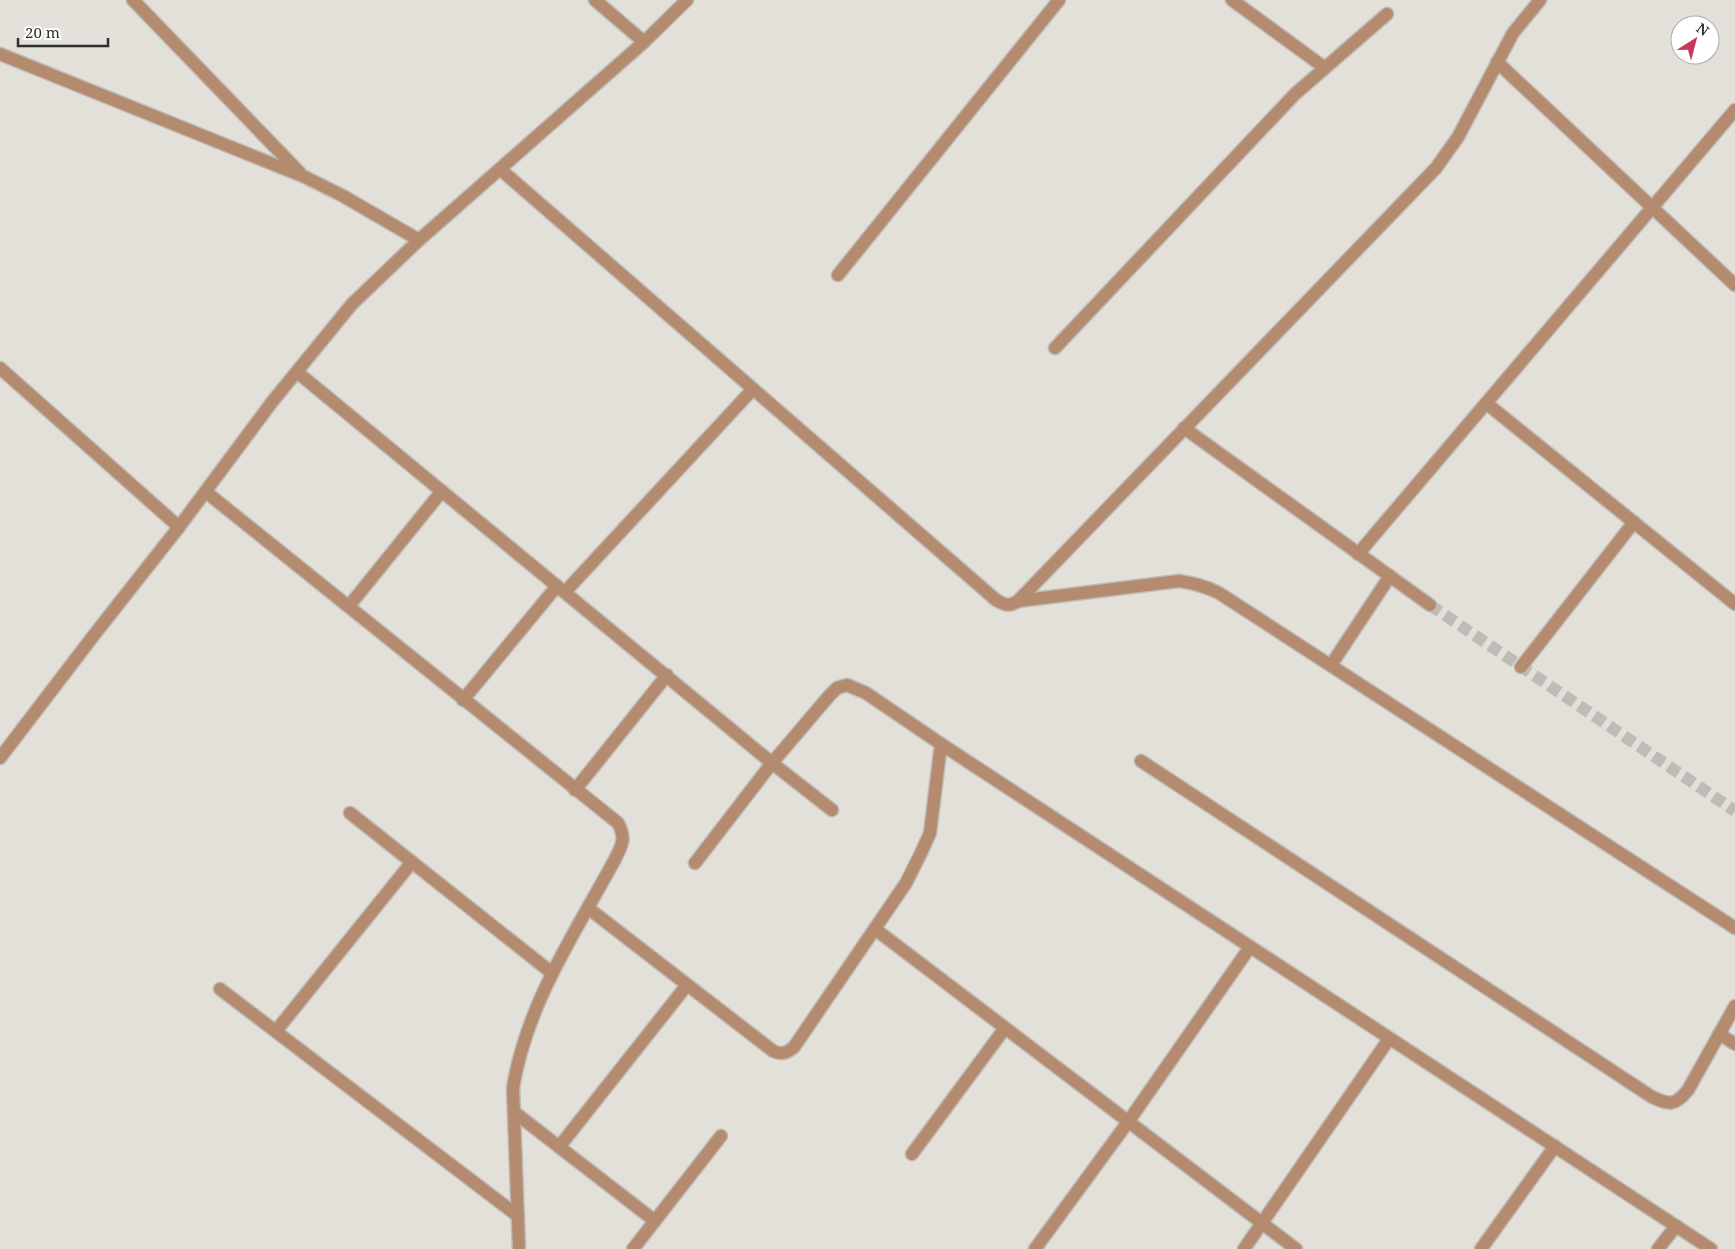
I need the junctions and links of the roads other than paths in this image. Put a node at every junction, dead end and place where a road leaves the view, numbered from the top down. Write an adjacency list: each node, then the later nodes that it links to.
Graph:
1 (134, 0): 14 (street)
2 (595, 0): 8 (street)
3 (687, 0): 8 (street)
4 (1059, 0): 17 (street)
5 (1232, 0): 11 (street)
6 (1540, 0): 10 (street)
7 (1387, 14): 11 (street)
8 (644, 42): 13 (street)
9 (0, 54): 14 (street)
10 (1497, 62): 15 (street); 24 (street)
11 (1325, 68): 19 (street)
12 (1735, 110): 15 (street)
13 (500, 169): 16 (street); 22 (street)
14 (305, 177): 16 (street)
15 (1652, 207): 18 (street); 23 (street)
16 (419, 240): 21 (street)
17 (838, 275)
18 (1735, 285)
19 (1055, 348)
20 (0, 368): 28 (street)
21 (297, 372): 25 (street); 26 (street)
22 (753, 389): 31 (street); 32 (street)
23 (1486, 403): 27 (street); 29 (street)
24 (1184, 428): 29 (street); 32 (street)
25 (442, 490): 31 (street); 35 (street)
26 (206, 492): 28 (street); 35 (street)
27 (1634, 522): 34 (street); 37 (street)
28 (179, 527): 41 (street)
29 (1358, 554): 30 (street)
30 (1390, 576): 33 (street); 36 (street)
31 (561, 589): 38 (street); 39 (street)
32 (1018, 601): 36 (street)
33 (1430, 604)
34 (1735, 604)
35 (349, 606): 39 (street)
36 (1330, 665): 50 (street)
37 (1521, 667)
38 (667, 675): 43 (street); 44 (street)
39 (463, 700): 44 (street)
40 (941, 744): 43 (street); 51 (street); 52 (street)
41 (0, 758)
42 (1141, 761): 59 (street)
43 (772, 763): 45 (street); 48 (street)
44 (575, 790): 49 (street)
45 (832, 810)
46 (350, 813): 47 (street)
47 (412, 862): 53 (street); 58 (street)
48 (695, 863)
49 (588, 908): 53 (street); 54 (street)
50 (1735, 928)
51 (874, 929): 54 (street); 57 (street)
52 (1250, 947): 60 (street); 63 (street)
53 (552, 973): 62 (street)
54 (686, 985): 66 (street)
55 (220, 989): 58 (street)
56 (1735, 1006): 59 (street)
57 (1005, 1028): 63 (street); 67 (street)
58 (276, 1031): 68 (street)
59 (1720, 1034): 61 (street)
60 (1389, 1039): 65 (street); 70 (street)
61 (1735, 1044)
62 (514, 1112): 66 (street); 68 (street)
63 (1128, 1122): 70 (street); 74 (street)
64 (721, 1136): 69 (street)
65 (1555, 1146): 71 (street); 77 (street)
66 (559, 1147): 69 (street)
67 (912, 1154)
68 (518, 1216): 72 (street)
69 (655, 1221): 73 (street)
70 (1262, 1223): 75 (street); 76 (street)
71 (1676, 1226): 78 (street); 79 (street)
72 (520, 1249)
73 (633, 1249)
74 (1034, 1249)
75 (1244, 1249)
76 (1296, 1249)
77 (1482, 1249)
78 (1658, 1249)
79 (1711, 1249)

